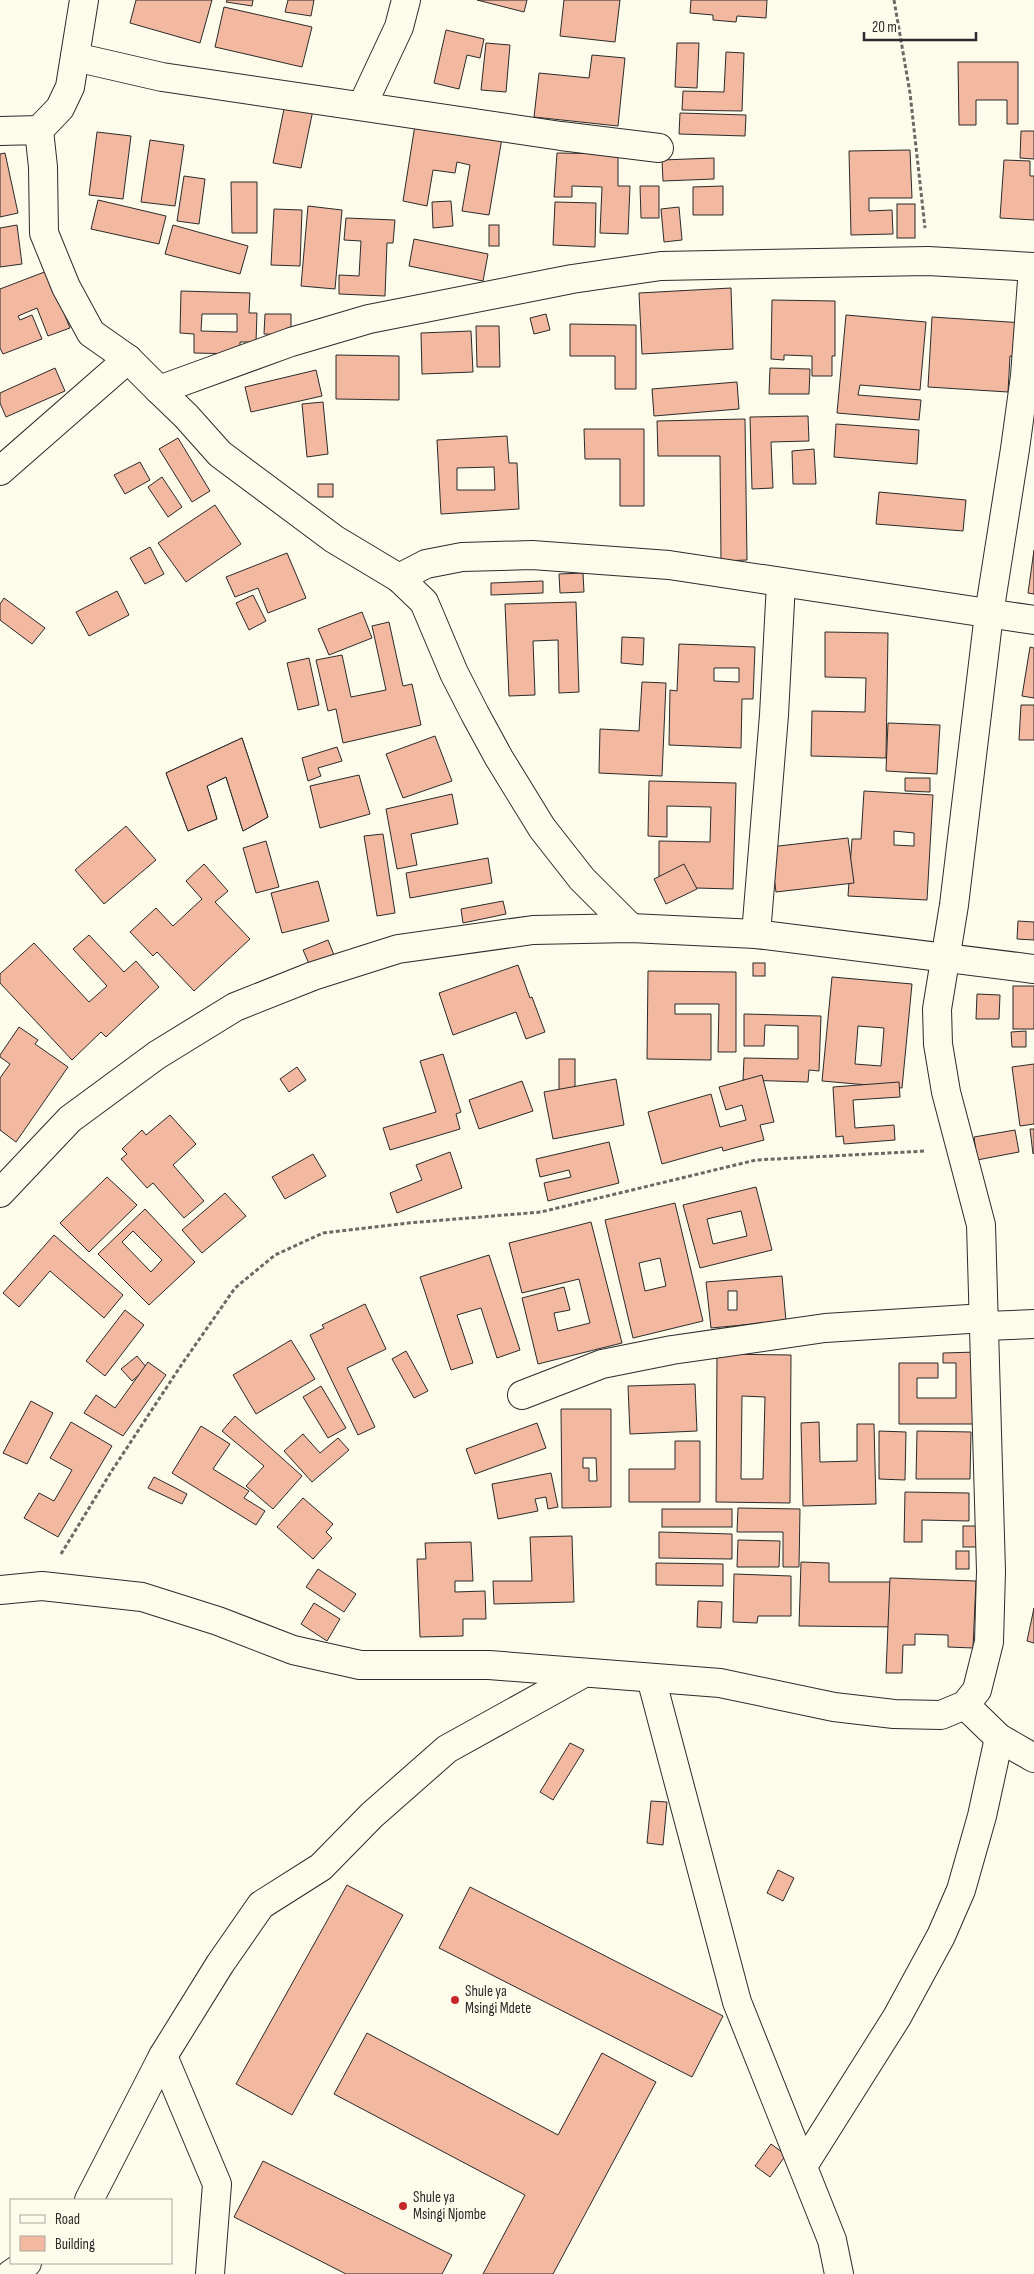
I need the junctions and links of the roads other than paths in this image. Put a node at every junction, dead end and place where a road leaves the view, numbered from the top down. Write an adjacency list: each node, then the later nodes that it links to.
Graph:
1 (84, 0): 3 (street)
2 (406, 0): 4 (street)
3 (75, 56): 4 (street); 5 (street)
4 (362, 106): 7 (street)
5 (39, 130): 6 (street); 9 (street)
6 (0, 131)
7 (659, 148)
8 (1034, 267): 10 (street); 14 (street)
9 (128, 359): 10 (street); 11 (street)
10 (159, 390): 12 (street)
11 (0, 471)
12 (400, 578): 13 (street); 16 (street)
13 (782, 583): 14 (street); 17 (street)
14 (989, 614): 15 (street); 18 (street)
15 (1034, 620)
16 (631, 928): 17 (street); 20 (street)
17 (756, 934): 18 (street)
18 (945, 959): 19 (street); 21 (street)
19 (1034, 969)
20 (0, 1192)
21 (985, 1322): 22 (street); 23 (street); 27 (street)
22 (1034, 1324)
23 (522, 1394)
24 (0, 1590): 25 (street)
25 (584, 1673): 26 (street); 30 (street)
26 (651, 1678): 27 (street); 31 (street)
27 (965, 1705): 28 (street)
28 (998, 1738): 29 (street); 31 (street)
29 (1034, 1758)
30 (163, 2056): 32 (street); 35 (street)
31 (802, 2166): 36 (street)
32 (90, 2199)
33 (26, 2264): 34 (street)
34 (11, 2274)
35 (210, 2274)
36 (840, 2274)

